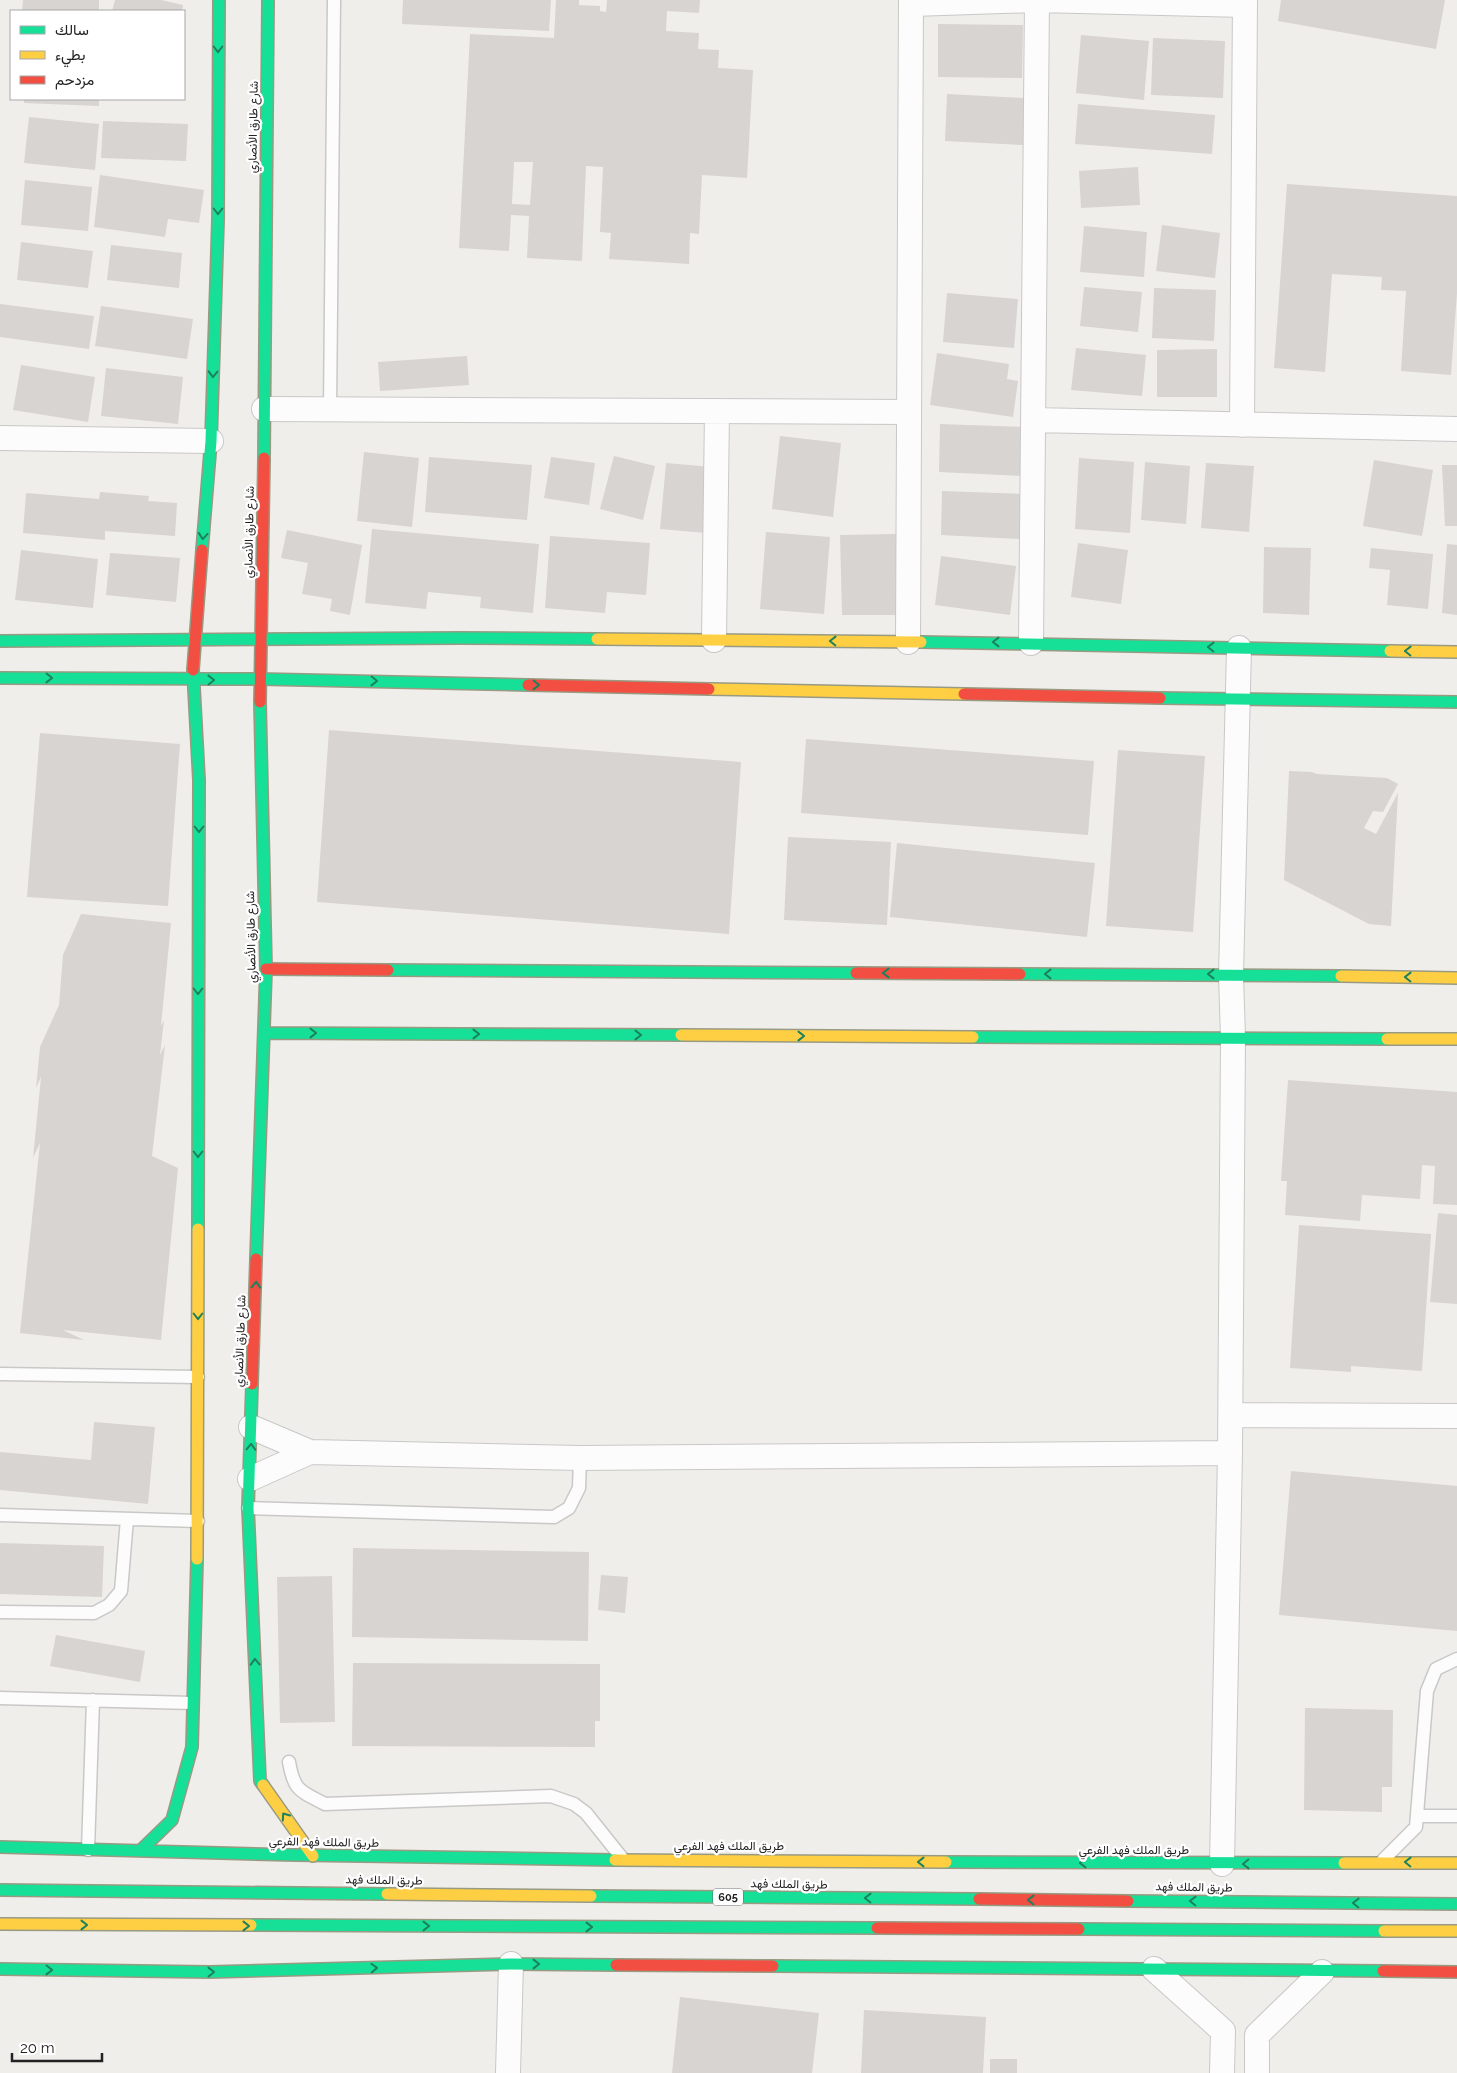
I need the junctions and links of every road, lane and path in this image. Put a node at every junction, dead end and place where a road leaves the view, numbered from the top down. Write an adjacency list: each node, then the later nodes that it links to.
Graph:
1 (218, 0): 15 (main road, one-way to 15)
2 (268, 0): 7 (main road, شارع طارق الأنصاري)
3 (334, 0): 8 (lane)
4 (1037, 0): 5 (street); 6 (street); 11 (street)
5 (912, 2): 10 (street)
6 (1245, 2): 12 (street)
7 (264, 409): 8 (street); 16 (main road, شارع طارق الأنصاري)
8 (330, 409): 9 (street)
9 (717, 411): 10 (street); 17 (street)
10 (909, 412): 20 (street)
11 (1033, 420): 12 (street); 21 (street)
12 (1242, 425): 13 (street)
13 (1457, 429)
14 (0, 438): 15 (street)
15 (211, 441): 19 (main road, one-way to 19)
16 (262, 640): 17 (main road); 19 (main road); 25 (main road, شارع طارق الأنصاري)
17 (714, 640): 20 (main road, one-way to 17)
18 (0, 641): 19 (main road)
19 (194, 641): 26 (main road)
20 (908, 642): 21 (main road, one-way to 20)
21 (1031, 643): 22 (main road, one-way to 21)
22 (1239, 648): 23 (main road, one-way to 22); 27 (street)
23 (1457, 652)
24 (0, 678): 26 (main road, one-way to 26)
25 (259, 679): 26 (main road, one-way to 25); 27 (main road, one-way to 27); 29 (main road, شارع طارق الأنصاري)
26 (193, 680): 36 (main road, one-way to 36)
27 (1239, 700): 28 (main road); 30 (street)
28 (1457, 702)
29 (266, 969): 30 (main road, one-way to 29); 32 (main road, شارع طارق الأنصاري)
30 (1231, 975): 31 (main road, one-way to 30); 33 (street)
31 (1457, 978)
32 (264, 1033): 33 (main road, one-way to 33); 39 (main road, شارع طارق الأنصاري, one-way to 32)
33 (1233, 1038): 34 (main road); 37 (street)
34 (1457, 1039)
35 (0, 1374): 36 (lane)
36 (198, 1377): 47 (main road)
37 (1231, 1416): 38 (street); 41 (street)
38 (1457, 1416)
39 (251, 1427): 40 (street); 43 (main road, شارع طارق الأنصاري, one-way to 39)
40 (310, 1452): 42 (street); 43 (street)
41 (1230, 1453): 42 (street); 62 (street)
42 (580, 1458): 44 (lane)
43 (250, 1479): 44 (main road, شارع طارق الأنصاري)
44 (248, 1508): 59 (main road, شارع طارق الأنصاري, one-way to 44)
45 (0, 1515): 46 (lane)
46 (127, 1519): 47 (lane); 48 (lane)
47 (198, 1521): 52 (main road)
48 (0, 1612)
49 (1457, 1659): 54 (lane)
50 (0, 1698): 51 (lane)
51 (94, 1700): 52 (lane); 57 (lane)
52 (192, 1703): 58 (main road)
53 (289, 1762): 60 (lane)
54 (1417, 1816): 55 (lane); 61 (lane)
55 (1457, 1816)
56 (0, 1847): 57 (main road, طريق الملك فهد الفرعي)
57 (88, 1850): 58 (main road, طريق الملك فهد الفرعي)
58 (141, 1850): 59 (main road, طريق الملك فهد الفرعي)
59 (313, 1856): 60 (main road, طريق الملك فهد الفرعي)
60 (623, 1859): 62 (main road, طريق الملك فهد الفرعي, one-way to 60)
61 (1382, 1862): 62 (main road, طريق الملك فهد الفرعي, one-way to 62); 63 (main road, طريق الملك فهد الفرعي, one-way to 61)
62 (1222, 1864)
63 (1457, 1864)
64 (0, 1890): 65 (main road, طريق الملك فهد / 605, one-way to 64)
65 (1457, 1904)
66 (0, 1924): 67 (main road, one-way to 67)
67 (1457, 1931)
68 (511, 1964): 69 (main road, one-way to 69); 70 (main road, one-way to 68); 73 (street)
69 (1154, 1969): 71 (main road); 74 (street)
70 (0, 1970)
71 (1322, 1972): 72 (main road); 75 (street)
72 (1457, 1972)
73 (508, 2073)
74 (1222, 2073)
75 (1257, 2073)

